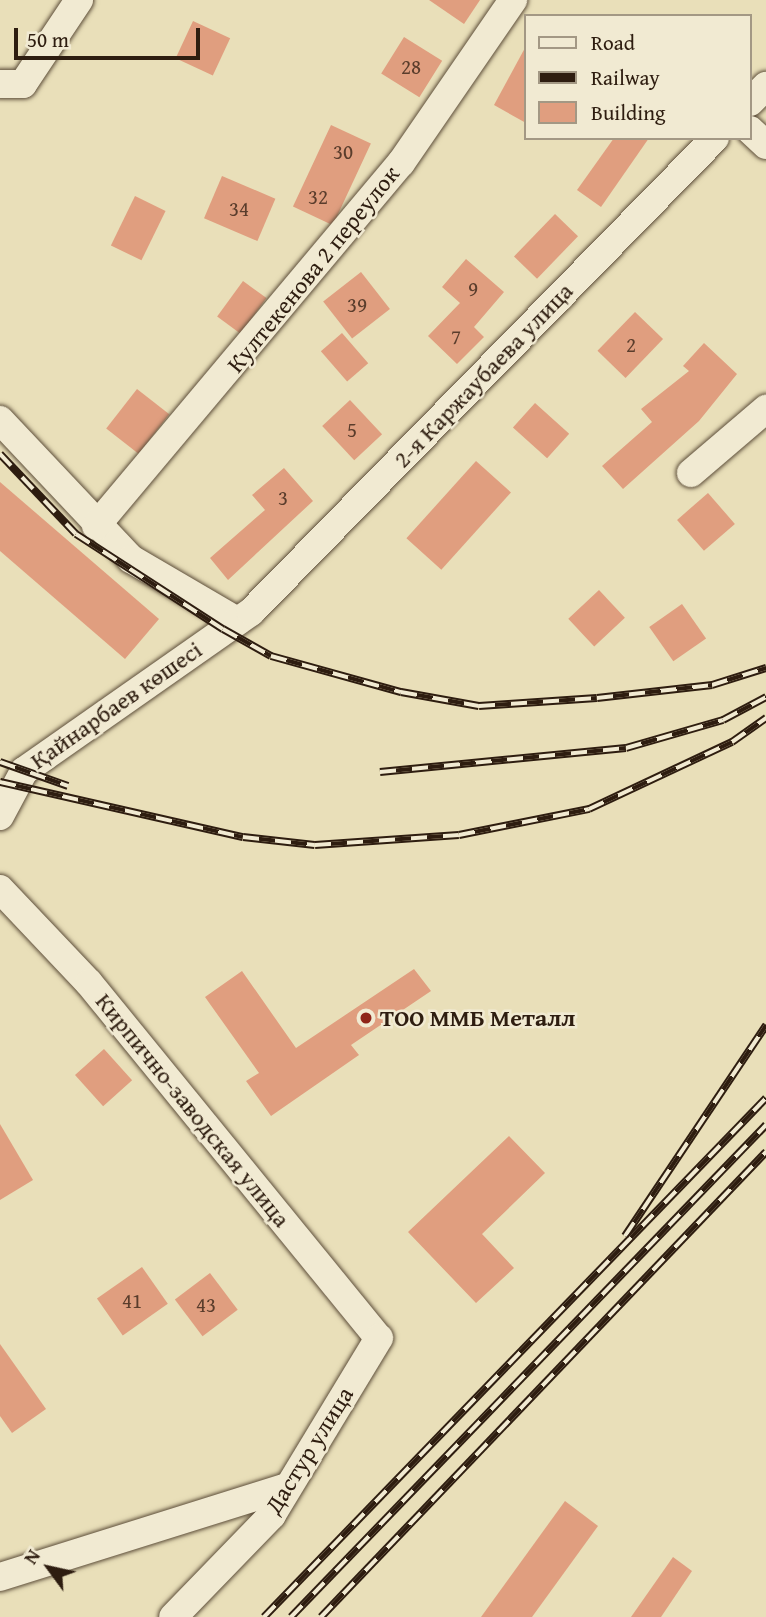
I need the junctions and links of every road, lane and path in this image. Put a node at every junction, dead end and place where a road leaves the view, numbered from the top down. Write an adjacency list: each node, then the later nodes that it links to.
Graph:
1 (79, 0): 3 (street)
2 (513, 0): 12 (street, Култекенова 2 переулок)
3 (1, 85)
4 (766, 86): 5 (street)
5 (752, 100)
6 (752, 132): 8 (street)
7 (713, 140): 13 (street, 2-я Каржаубаева улица)
8 (766, 145)
9 (766, 409): 11 (street)
10 (0, 419): 12 (street)
11 (691, 473)
12 (96, 526): 13 (street)
13 (244, 617): 14 (street, Қайнарбаев көшесі)
14 (0, 816)
15 (0, 889): 16 (street, Кирпично-заводская улица)
16 (379, 1338): 17 (street, Дастур улица)
17 (288, 1487): 18 (street); 19 (street, Дастур улица)
18 (0, 1577)
19 (173, 1617)

